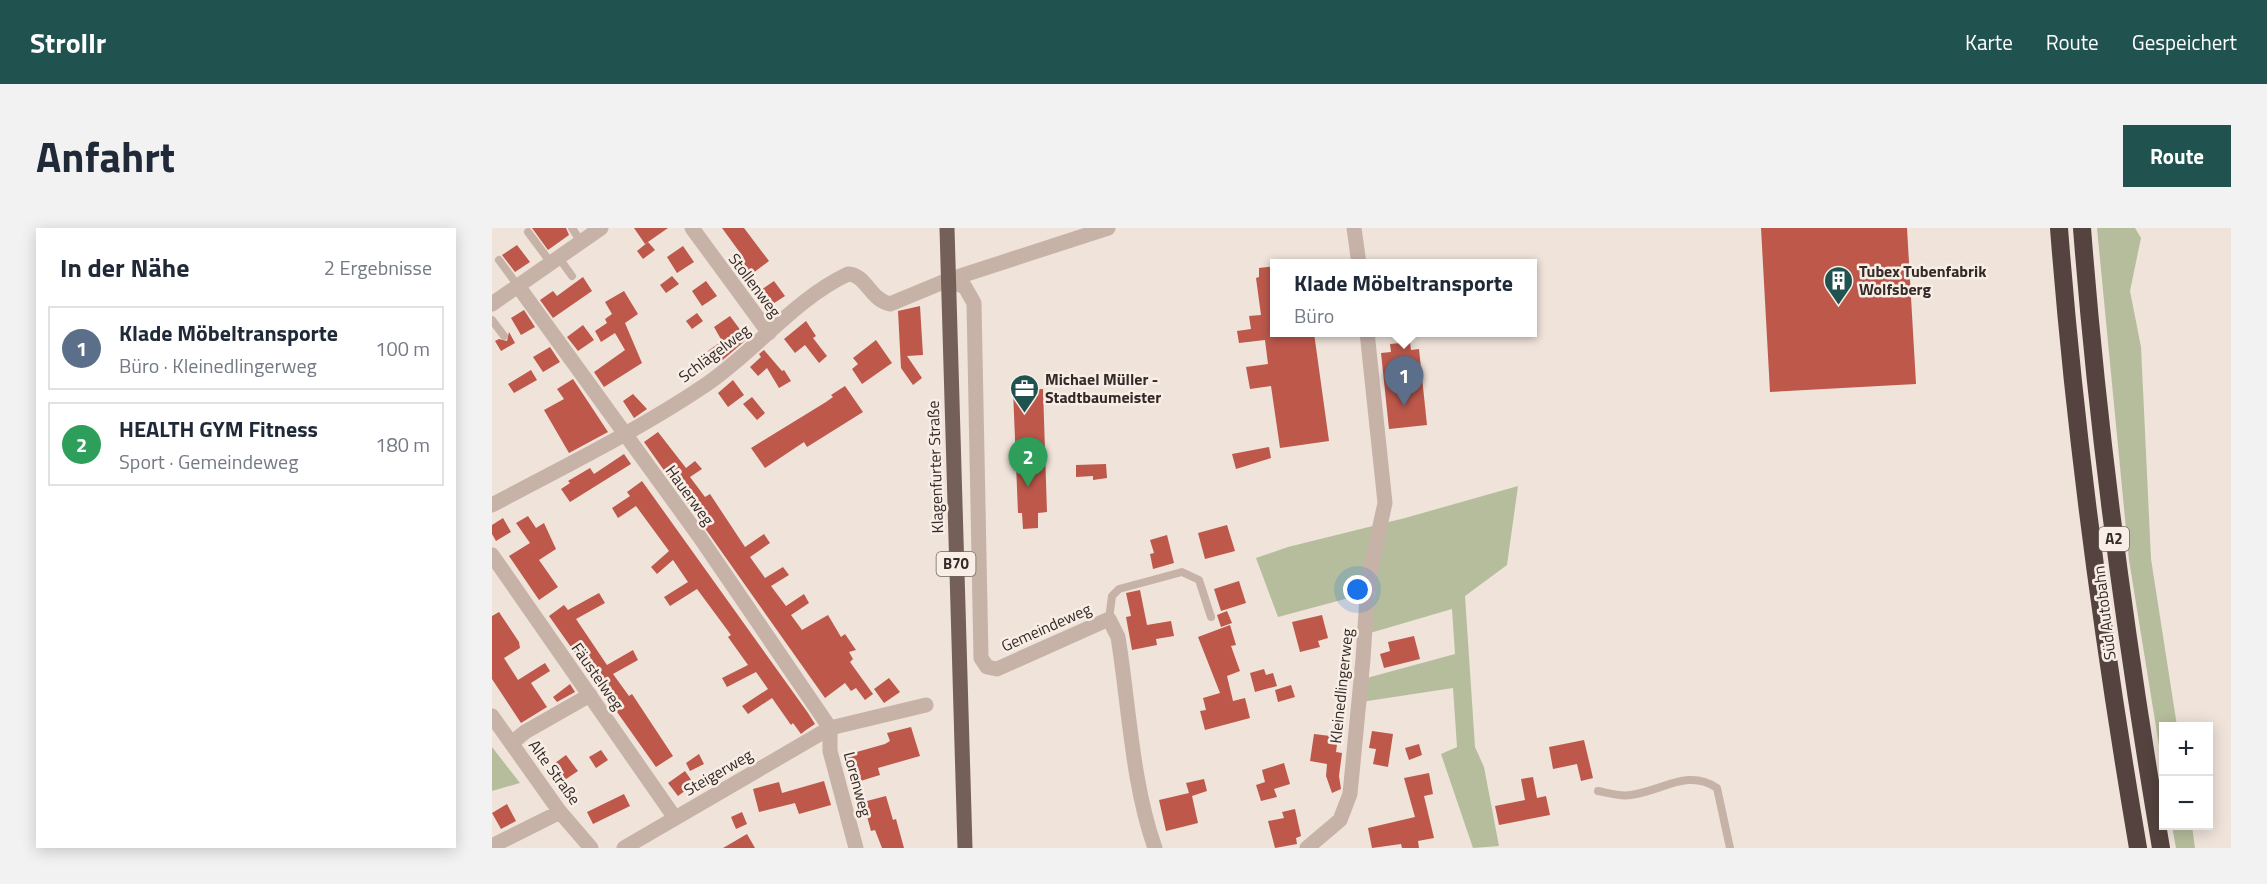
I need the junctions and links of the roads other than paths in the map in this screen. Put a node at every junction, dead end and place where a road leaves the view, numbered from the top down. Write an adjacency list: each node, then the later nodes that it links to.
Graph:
1 (572, 228): 10 (lane)
2 (601, 228): 10 (street)
3 (692, 228): 19 (street, Stollenweg)
4 (947, 228): 15 (main road, Klagenfurter Straße / B70)
5 (1108, 228): 15 (street)
6 (1354, 228): 11 (street)
7 (2059, 228): 43 (highway, Süd Autobahn / A2)
8 (2082, 228): 44 (highway, Süd Autobahn / A2)
9 (528, 232): 13 (lane)
10 (581, 242): 13 (street)
11 (1358, 259)
12 (499, 260): 16 (lane)
13 (555, 260): 14 (lane); 16 (street)
14 (572, 276)
15 (948, 280): 19 (street, Schlägelweg); 26 (street, Gemeindeweg); 40 (main road, Klagenfurter Straße / B70)
16 (518, 286): 17 (street); 22 (street, Hauerweg)
17 (492, 304)
18 (492, 320): 20 (lane)
19 (769, 333): 22 (street, Schlägelweg)
20 (504, 336)
21 (1367, 337): 36 (street, Kleinedlingerweg)
22 (623, 434): 23 (street, Schlägelweg); 30 (street, Hauerweg)
23 (492, 505)
24 (492, 555): 27 (street, Fäustelweg)
25 (1210, 617): 26 (lane)
26 (1109, 619): 41 (street, Gemeindeweg)
27 (590, 695): 31 (street); 34 (street, Fäustelweg)
28 (926, 705): 30 (street, Steigerweg)
29 (492, 716): 31 (street, Alte Straße)
30 (830, 728): 34 (street, Steigerweg); 39 (street, Lorenweg)
31 (512, 743): 33 (street, Alte Straße)
32 (1598, 792): 42 (lane)
33 (560, 812): 35 (street); 37 (street, Alte Straße)
34 (675, 818): 38 (street, Steigerweg)
35 (492, 846)
36 (1313, 846)
37 (591, 848)
38 (624, 848)
39 (856, 848)
40 (965, 848)
41 (1155, 848)
42 (1730, 848)
43 (2138, 848)
44 (2161, 848)

